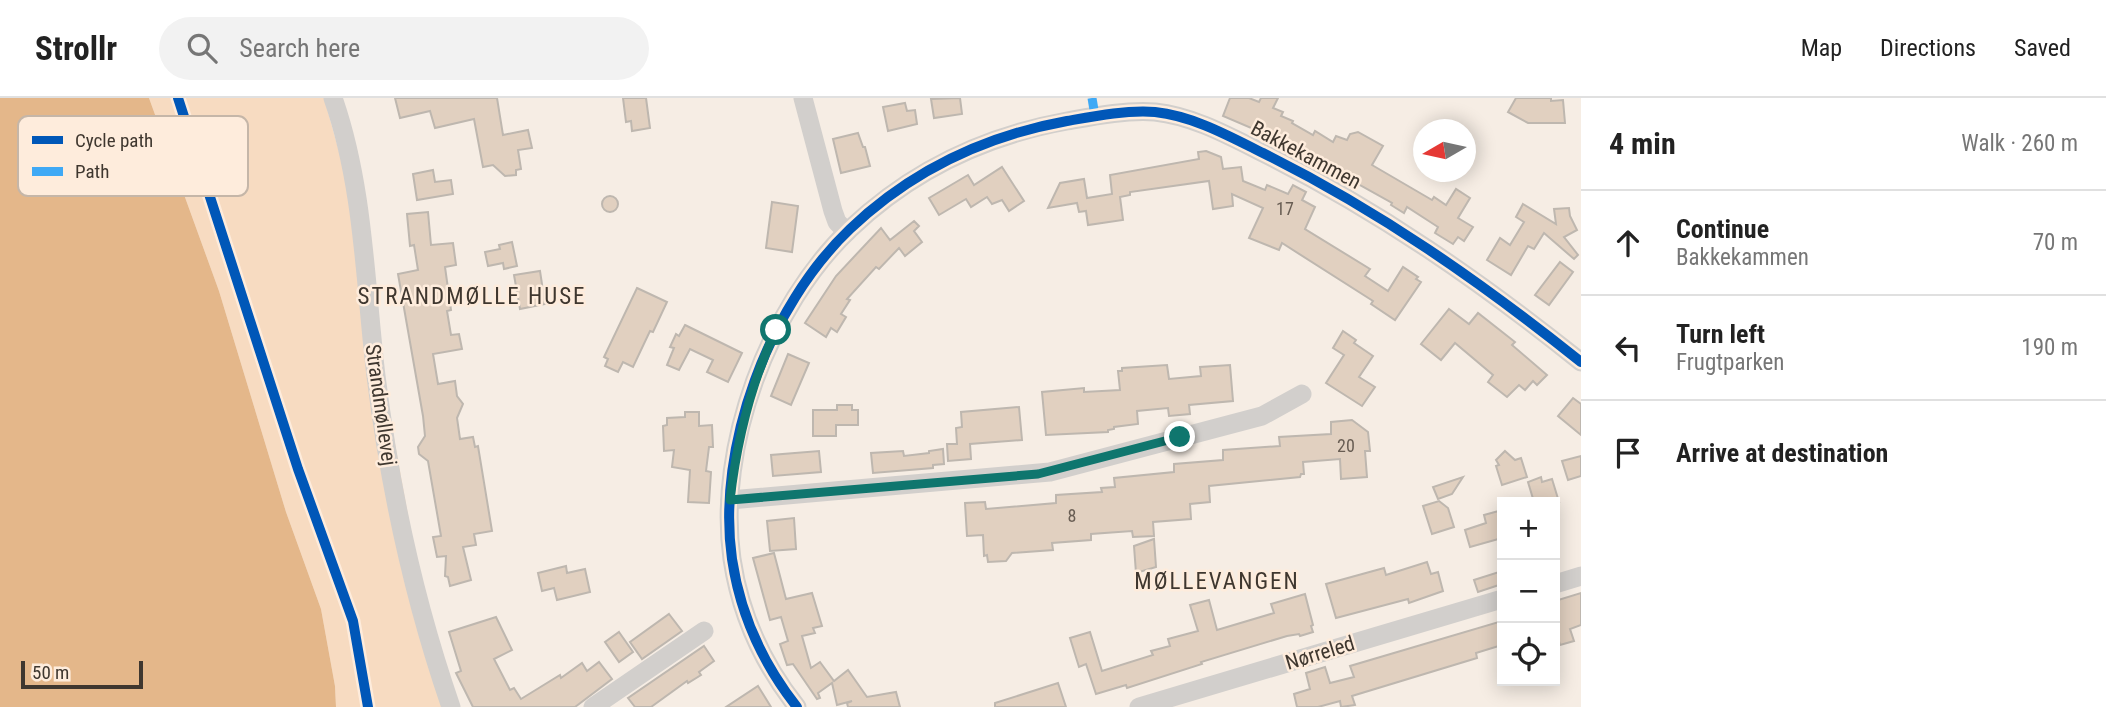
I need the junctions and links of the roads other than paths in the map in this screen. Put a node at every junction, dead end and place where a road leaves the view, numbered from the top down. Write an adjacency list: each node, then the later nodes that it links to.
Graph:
1 (333, 98): 11 (street, Strandmøllevej)
2 (803, 98): 3 (street)
3 (847, 232): 4 (street, Bakkekammen); 6 (street, Bakkekammen)
4 (1581, 362)
5 (1302, 394): 6 (street)
6 (730, 500): 13 (street, Bakkekammen)
7 (1581, 576): 8 (street)
8 (1560, 582)
9 (1497, 600): 14 (street, Nørreled)
10 (704, 631): 12 (street)
11 (451, 707)
12 (593, 707)
13 (797, 707)
14 (1139, 707)

